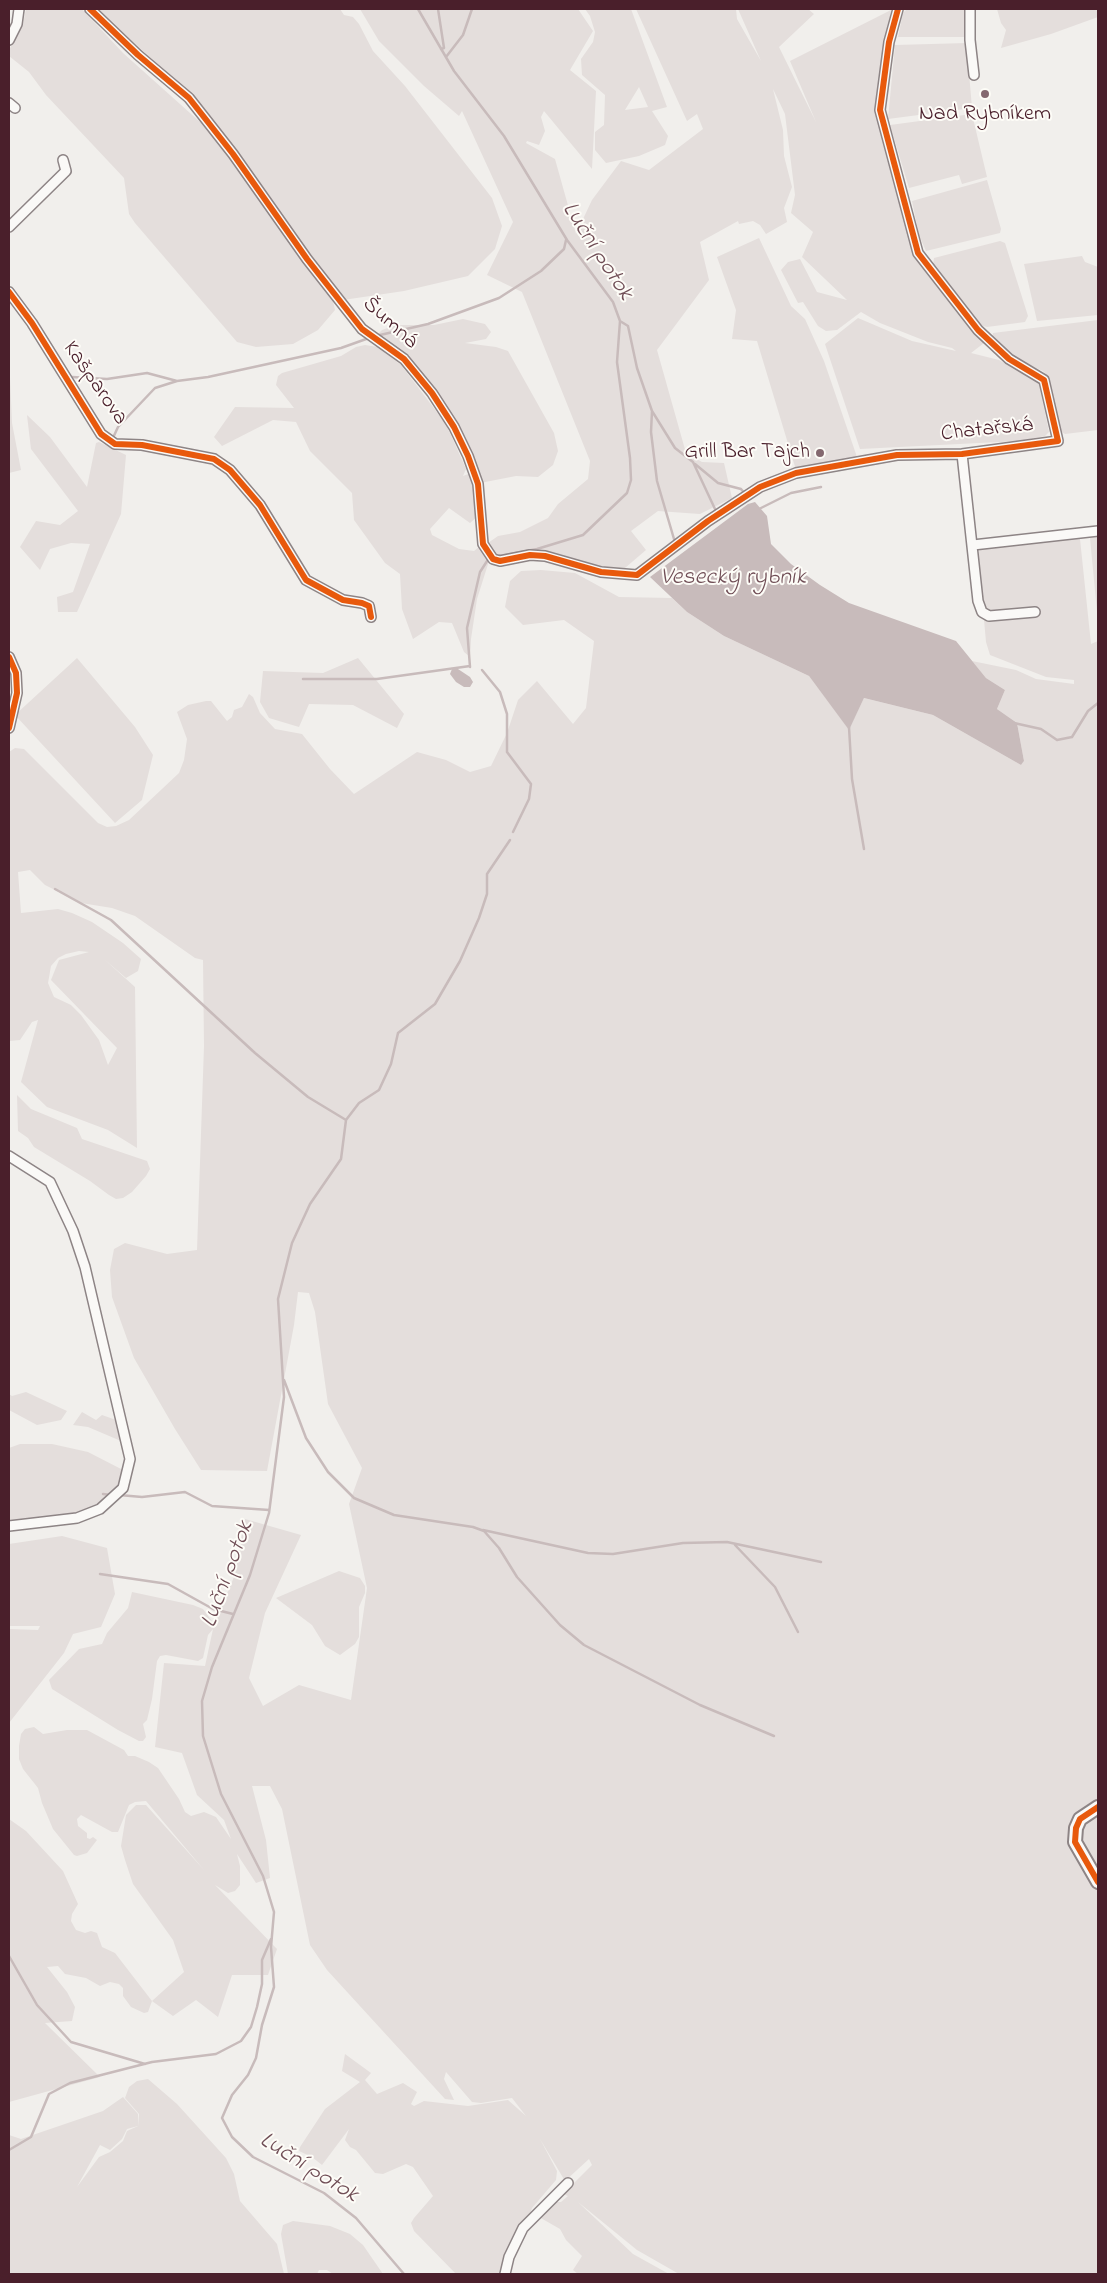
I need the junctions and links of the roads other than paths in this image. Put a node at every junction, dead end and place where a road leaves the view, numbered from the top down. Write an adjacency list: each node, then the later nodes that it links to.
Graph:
1 (20, 9): 5 (street)
2 (90, 9): 13 (street, Šumná)
3 (898, 9): 10 (street, Chatařská)
4 (970, 9): 6 (street)
5 (9, 40)
6 (974, 75)
7 (63, 160): 8 (street)
8 (9, 227)
9 (9, 292): 15 (street, Kašparova)
10 (962, 454): 12 (street, Chatařská); 13 (street, Chatařská)
11 (1098, 531): 12 (street)
12 (973, 545): 14 (street, Chatařská)
13 (637, 575)
14 (1035, 612)
15 (371, 617)
16 (9, 657): 17 (street)
17 (9, 728)
18 (9, 1156): 19 (street)
19 (9, 1526)
20 (1098, 1807): 21 (street)
21 (1098, 1882)
22 (568, 2183): 23 (street)
23 (505, 2274)

